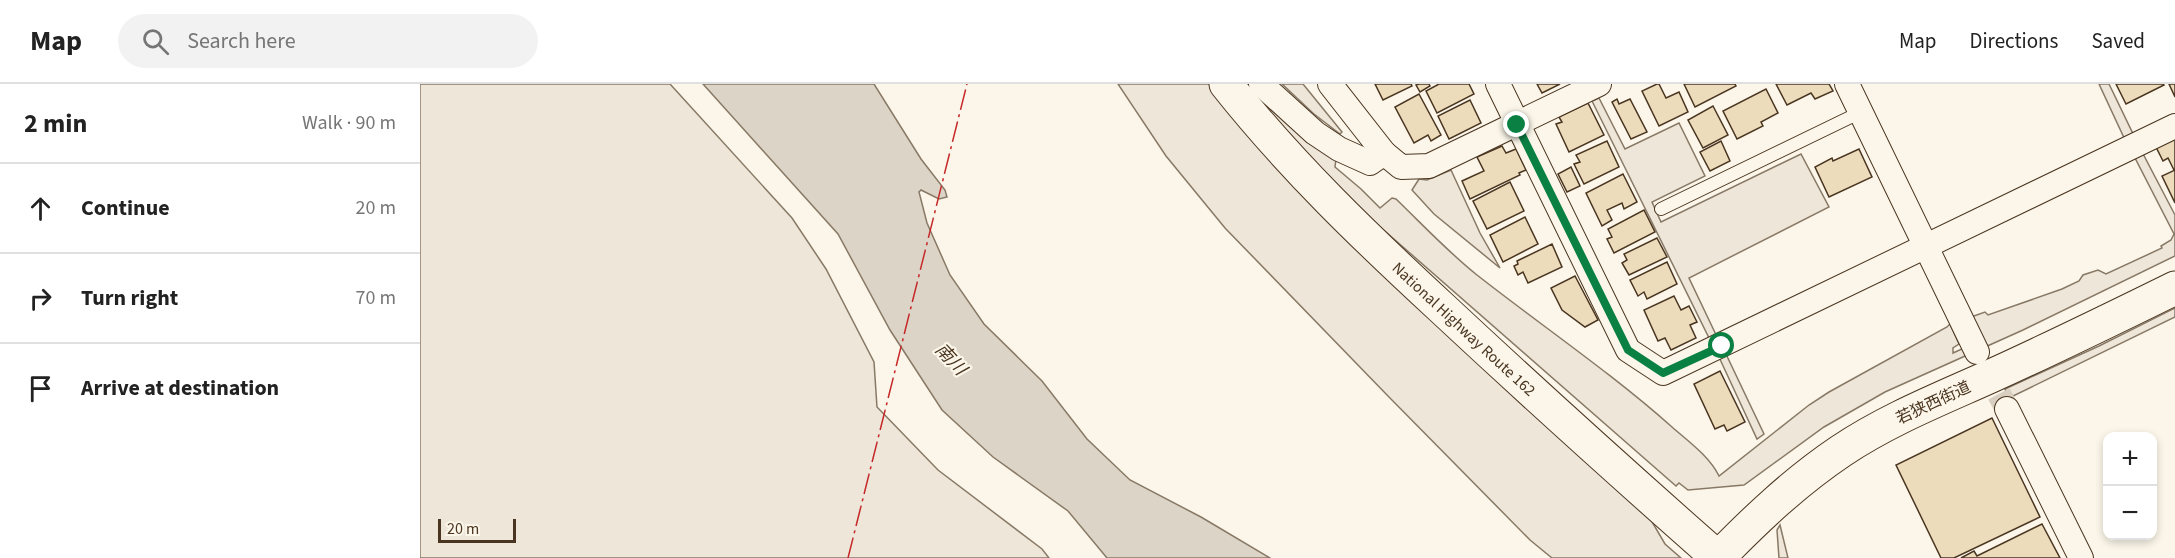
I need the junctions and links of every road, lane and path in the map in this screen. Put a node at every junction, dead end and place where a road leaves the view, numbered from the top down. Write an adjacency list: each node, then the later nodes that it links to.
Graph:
1 (1226, 84): 16 (main road, National Highway Route 162)
2 (1262, 84): 10 (street)
3 (1330, 84): 10 (street)
4 (1497, 84): 8 (street)
5 (1599, 84): 8 (street)
6 (1847, 84): 7 (street)
7 (1861, 112): 11 (lane); 12 (street)
8 (1517, 125): 10 (street); 12 (street)
9 (2175, 126): 12 (street)
10 (1384, 153)
11 (1661, 209)
12 (1927, 246): 14 (street)
13 (2175, 288): 16 (main road, 若狭西街道)
14 (1977, 352)
15 (2007, 409): 17 (street)
16 (1718, 558)
17 (2081, 558)

